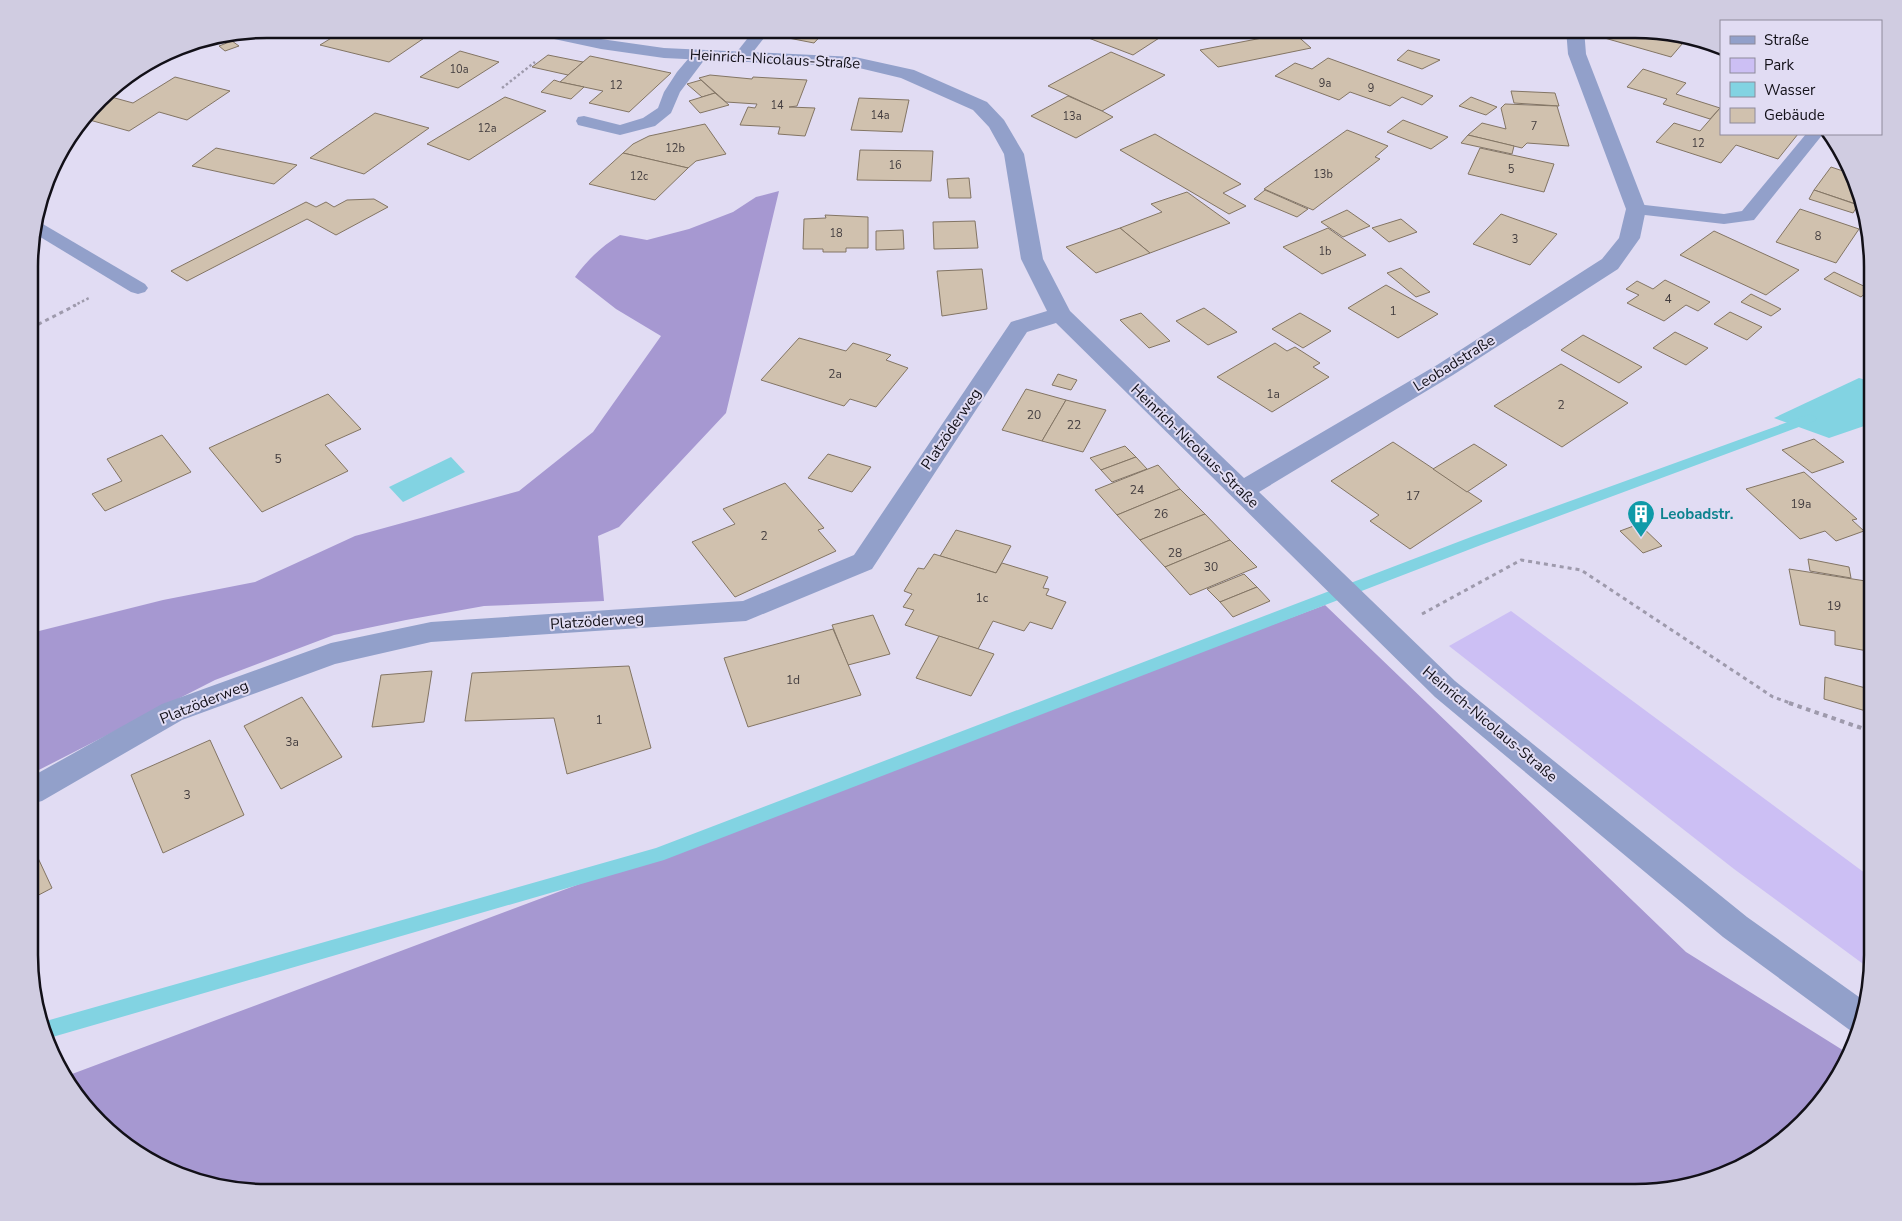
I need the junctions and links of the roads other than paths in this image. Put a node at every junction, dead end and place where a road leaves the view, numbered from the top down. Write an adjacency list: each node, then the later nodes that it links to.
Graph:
1 (573, 38): 4 (street, Heinrich-Nicolaus-Straße)
2 (756, 38): 5 (lane)
3 (1576, 38): 8 (street)
4 (700, 55): 5 (street, Heinrich-Nicolaus-Straße); 6 (lane)
5 (740, 58): 11 (street, Heinrich-Nicolaus-Straße)
6 (584, 121)
7 (1814, 135): 8 (lane)
8 (1636, 210): 12 (street, Leobadstraße)
9 (41, 229): 10 (lane)
10 (132, 284)
11 (1060, 314): 12 (street, Heinrich-Nicolaus-Straße); 13 (street, Platzöderweg)
12 (1242, 491): 14 (street, Heinrich-Nicolaus-Straße)
13 (38, 788)
14 (1857, 1013)

